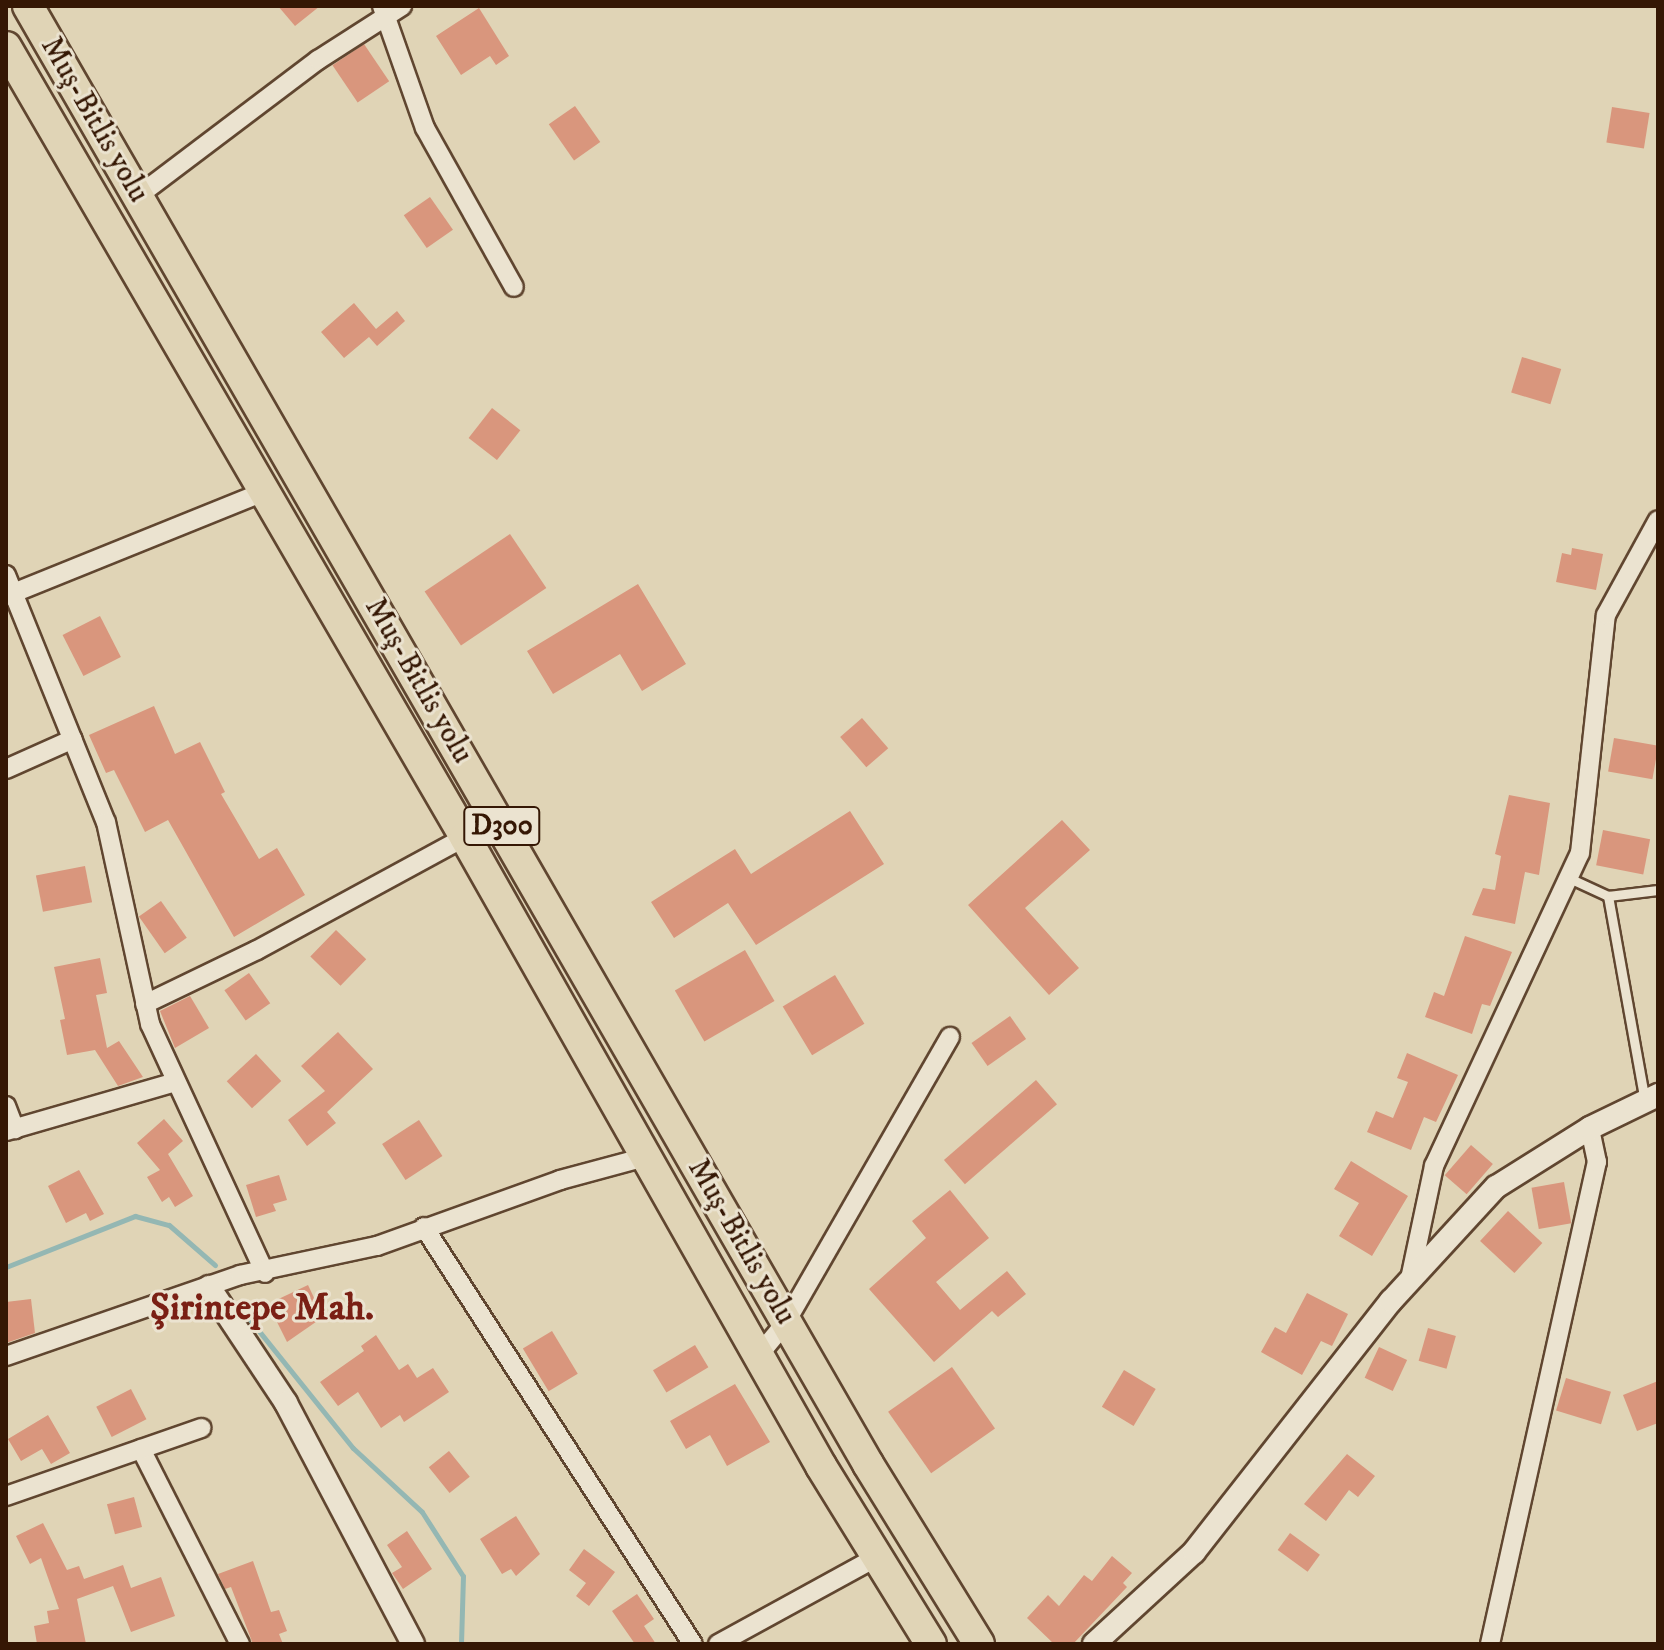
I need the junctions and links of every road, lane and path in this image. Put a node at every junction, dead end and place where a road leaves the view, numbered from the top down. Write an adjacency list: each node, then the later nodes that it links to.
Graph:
1 (28, 6): 4 (highway, Muş-Bitlis yolu / D300)
2 (390, 9): 4 (street); 5 (street)
3 (6, 47): 6 (highway, Muş-Bitlis yolu / D300)
4 (138, 196): 28 (highway, Muş-Bitlis yolu / D300)
5 (514, 287)
6 (263, 492): 9 (street); 12 (highway, Muş-Bitlis yolu / D300)
7 (1658, 520): 13 (street)
8 (6, 575): 9 (street)
9 (10, 594): 10 (street)
10 (73, 739): 11 (street); 16 (street)
11 (6, 769)
12 (465, 837): 16 (street); 23 (highway, Muş-Bitlis yolu / D300)
13 (1569, 878): 15 (lane); 26 (street)
14 (1658, 890): 15 (lane)
15 (1608, 896): 19 (lane)
16 (145, 1004): 18 (street)
17 (950, 1037): 28 (street)
18 (176, 1082): 22 (street); 25 (street)
19 (1652, 1098): 21 (street)
20 (6, 1106): 22 (street)
21 (1590, 1128): 26 (street); 42 (street)
22 (10, 1130)
23 (645, 1157): 24 (street); 30 (highway, Muş-Bitlis yolu / D300)
24 (424, 1227): 25 (street); 37 (street)
25 (265, 1273): 27 (street)
26 (1410, 1279): 41 (street)
27 (209, 1287): 29 (street); 36 (street)
28 (786, 1322): 30 (street); 40 (highway, Muş-Bitlis yolu / D300)
29 (6, 1356)
30 (758, 1356): 34 (highway, Muş-Bitlis yolu / D300)
31 (201, 1428): 32 (street)
32 (141, 1449): 33 (street); 35 (street)
33 (6, 1496)
34 (877, 1557): 38 (street); 39 (highway, Muş-Bitlis yolu / D300)
35 (240, 1644)
36 (413, 1644)
37 (693, 1644)
38 (718, 1644)
39 (931, 1644)
40 (979, 1644)
41 (1094, 1644)
42 (1490, 1644)

